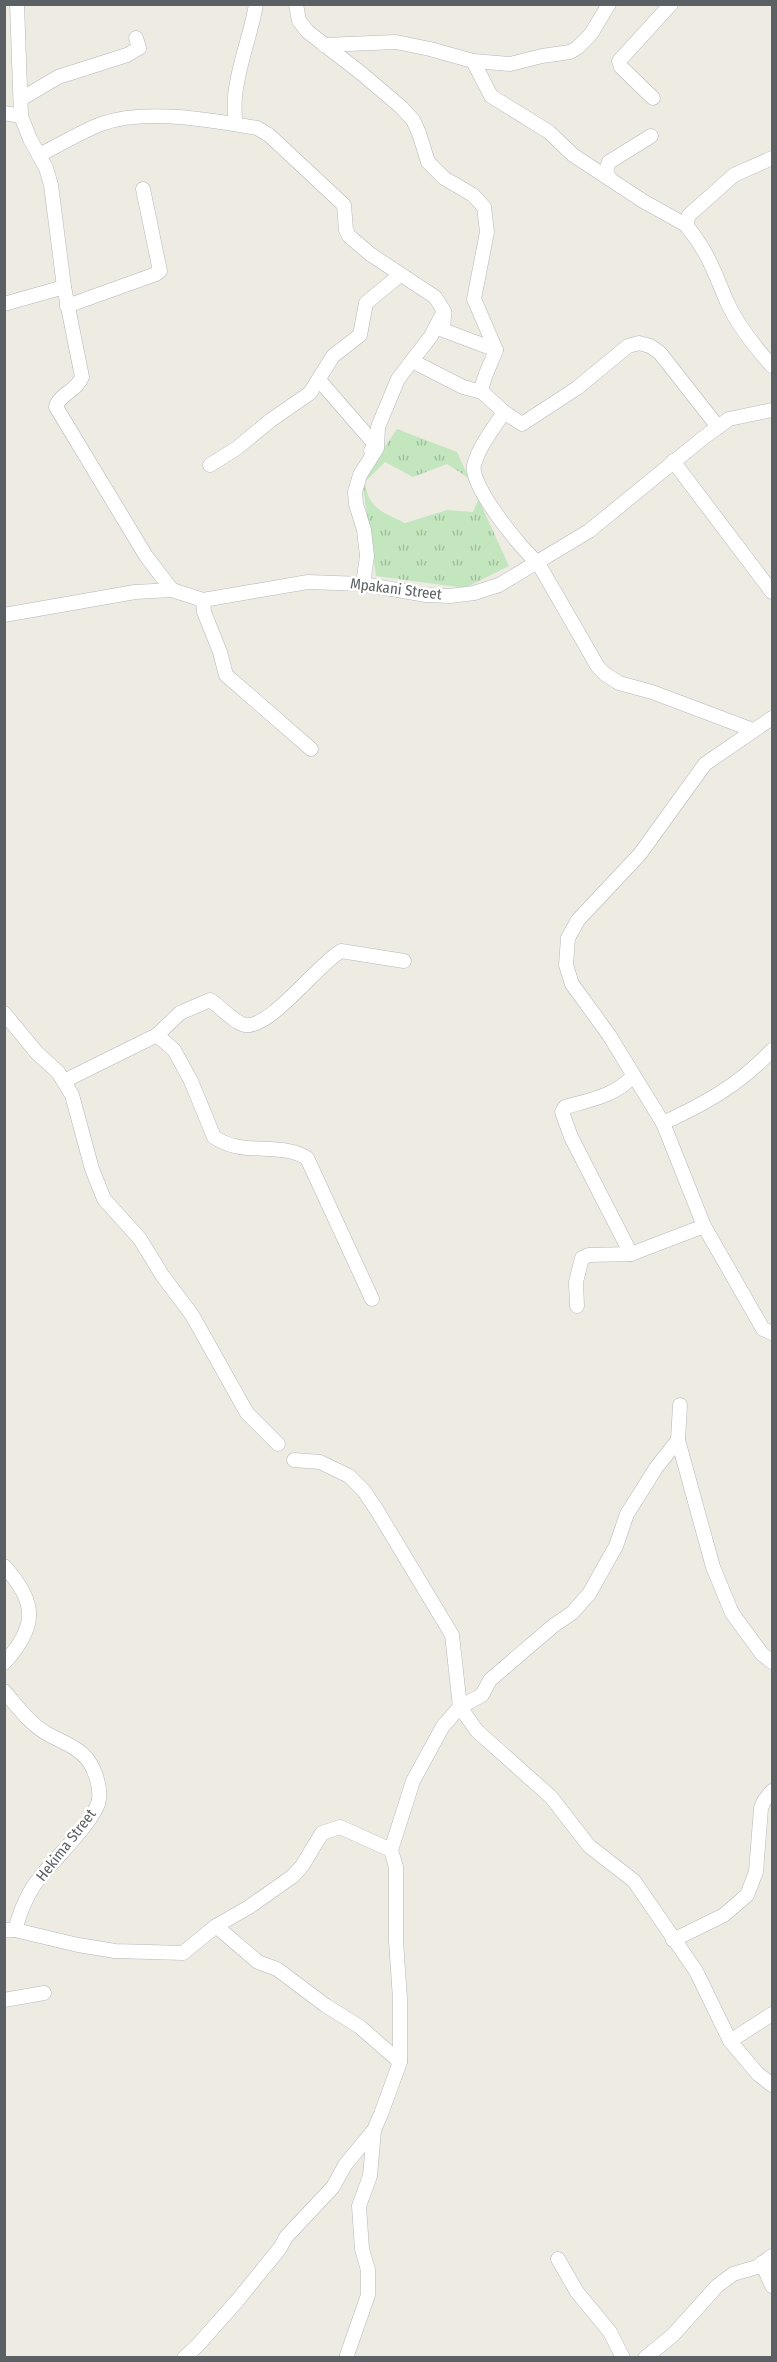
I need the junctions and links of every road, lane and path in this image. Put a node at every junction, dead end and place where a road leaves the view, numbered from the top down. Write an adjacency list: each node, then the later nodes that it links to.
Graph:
1 (17, 4): 10 (street)
2 (256, 4): 13 (street)
3 (296, 4): 7 (street)
4 (609, 4): 8 (street)
5 (671, 4): 9 (street)
6 (136, 38): 10 (street)
7 (324, 45): 8 (street); 25 (street)
8 (473, 61): 17 (street)
9 (653, 98)
10 (21, 99): 12 (street)
11 (4, 113): 12 (street)
12 (21, 116): 15 (street)
13 (235, 124): 15 (street); 20 (street)
14 (651, 136): 17 (street)
15 (39, 155): 21 (street)
16 (772, 158): 19 (street)
17 (610, 179): 19 (street)
18 (143, 189): 23 (street)
19 (686, 225): 27 (street)
20 (400, 275): 24 (street); 28 (street)
21 (64, 287): 22 (street); 23 (street)
22 (4, 304)
23 (67, 306): 38 (street)
24 (444, 311): 25 (street); 26 (street)
25 (496, 350): 29 (street)
26 (412, 361): 29 (street); 37 (street)
27 (772, 366)
28 (320, 380): 34 (street); 35 (street)
29 (482, 392): 31 (street)
30 (772, 410): 32 (street, Mpakani Street)
31 (504, 412): 32 (street); 36 (street)
32 (718, 428): 33 (street, Mpakani Street)
33 (673, 461): 36 (street, Mpakani Street); 39 (street)
34 (210, 465)
35 (351, 496)
36 (538, 563): 37 (street, Mpakani Street); 43 (street)
37 (363, 584): 40 (street, Mpakani Street)
38 (172, 590): 40 (street, Mpakani Street); 41 (street, Mpakani Street)
39 (772, 592)
40 (203, 600): 44 (street)
41 (4, 615)
42 (772, 718): 43 (street)
43 (753, 730): 49 (street)
44 (311, 749)
45 (404, 961): 47 (street)
46 (4, 1013): 50 (street)
47 (157, 1035): 50 (street); 54 (street)
48 (772, 1050): 51 (street)
49 (633, 1076): 51 (street); 53 (street)
50 (64, 1081): 59 (street)
51 (663, 1123): 52 (street)
52 (704, 1226): 53 (street); 56 (street)
53 (631, 1254): 55 (street)
54 (372, 1299)
55 (577, 1306)
56 (772, 1333)
57 (680, 1405): 58 (street)
58 (678, 1440): 62 (street); 65 (street)
59 (278, 1444)
60 (294, 1460): 65 (street)
61 (4, 1566): 63 (street)
62 (772, 1662)
63 (4, 1663)
64 (4, 1691): 69 (street, Hekima Street)
65 (460, 1707): 67 (street); 70 (street)
66 (772, 1791): 70 (street)
67 (391, 1851): 68 (street); 75 (street)
68 (216, 1926): 69 (street); 75 (street)
69 (10, 1930)
70 (673, 1940): 74 (street)
71 (44, 1993): 72 (street)
72 (4, 2000)
73 (772, 2014): 74 (street)
74 (730, 2041): 76 (street)
75 (400, 2062): 77 (street)
76 (772, 2085)
77 (374, 2130): 81 (street); 82 (street)
78 (558, 2259): 83 (street)
79 (767, 2260): 80 (street); 84 (street)
80 (772, 2286)
81 (184, 2358)
82 (346, 2358)
83 (623, 2358)
84 (645, 2358)

